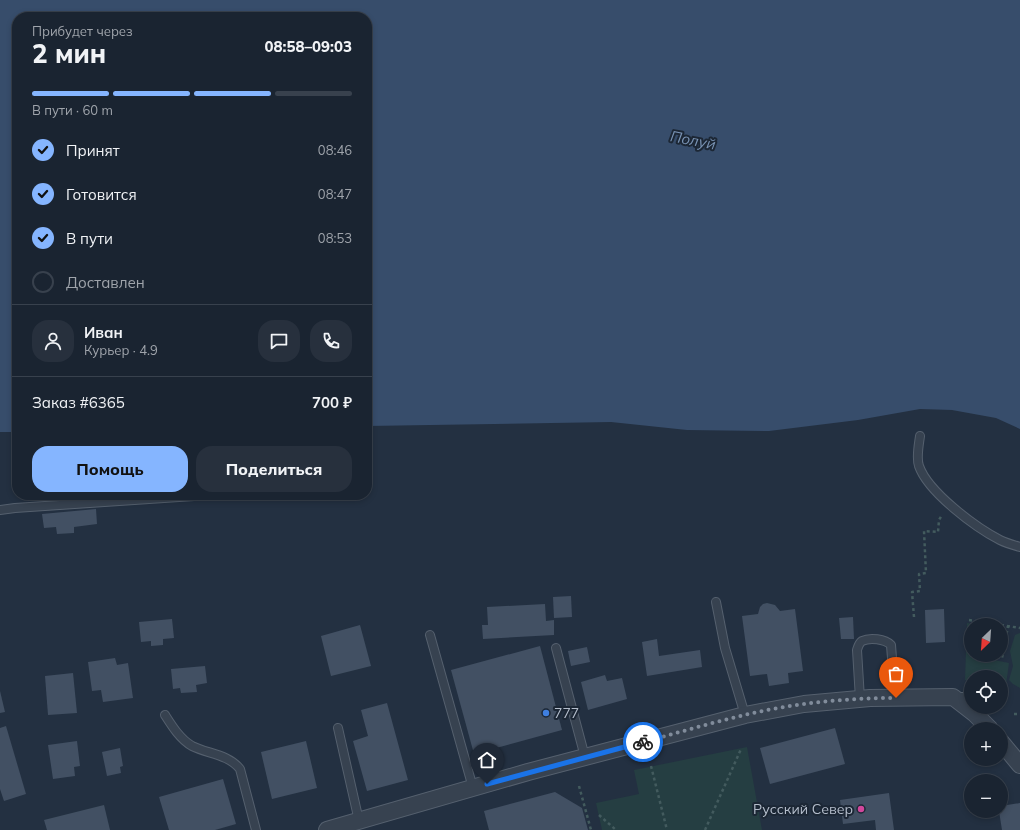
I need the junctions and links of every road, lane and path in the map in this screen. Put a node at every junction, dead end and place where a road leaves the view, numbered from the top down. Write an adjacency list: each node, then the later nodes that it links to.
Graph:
1 (920, 436): 3 (lane)
2 (134, 500): 4 (lane)
3 (948, 503): 5 (lane); 7 (path)
4 (0, 510)
5 (1020, 547)
6 (716, 602): 19 (lane)
7 (914, 617)
8 (1008, 626): 9 (path)
9 (1020, 628)
10 (430, 634): 28 (lane)
11 (556, 648): 24 (lane)
12 (953, 697): 13 (lane); 14 (street); 20 (street)
13 (964, 697)
14 (896, 698): 15 (street); 15 (lane)
15 (860, 699): 19 (street)
16 (1014, 714): 17 (path)
17 (1020, 714)
18 (165, 715): 31 (lane)
19 (744, 716): 24 (street)
20 (983, 722)
21 (338, 728): 30 (lane)
22 (741, 749): 36 (path)
23 (1008, 750): 25 (street)
24 (585, 757): 28 (street)
25 (1020, 765)
26 (651, 766): 35 (path)
27 (579, 786): 33 (path)
28 (473, 788): 30 (street)
29 (598, 815): 34 (path)
30 (359, 821): 32 (street)
31 (256, 830)
32 (327, 830)
33 (591, 830)
34 (616, 830)
35 (667, 830)
36 (705, 830)

